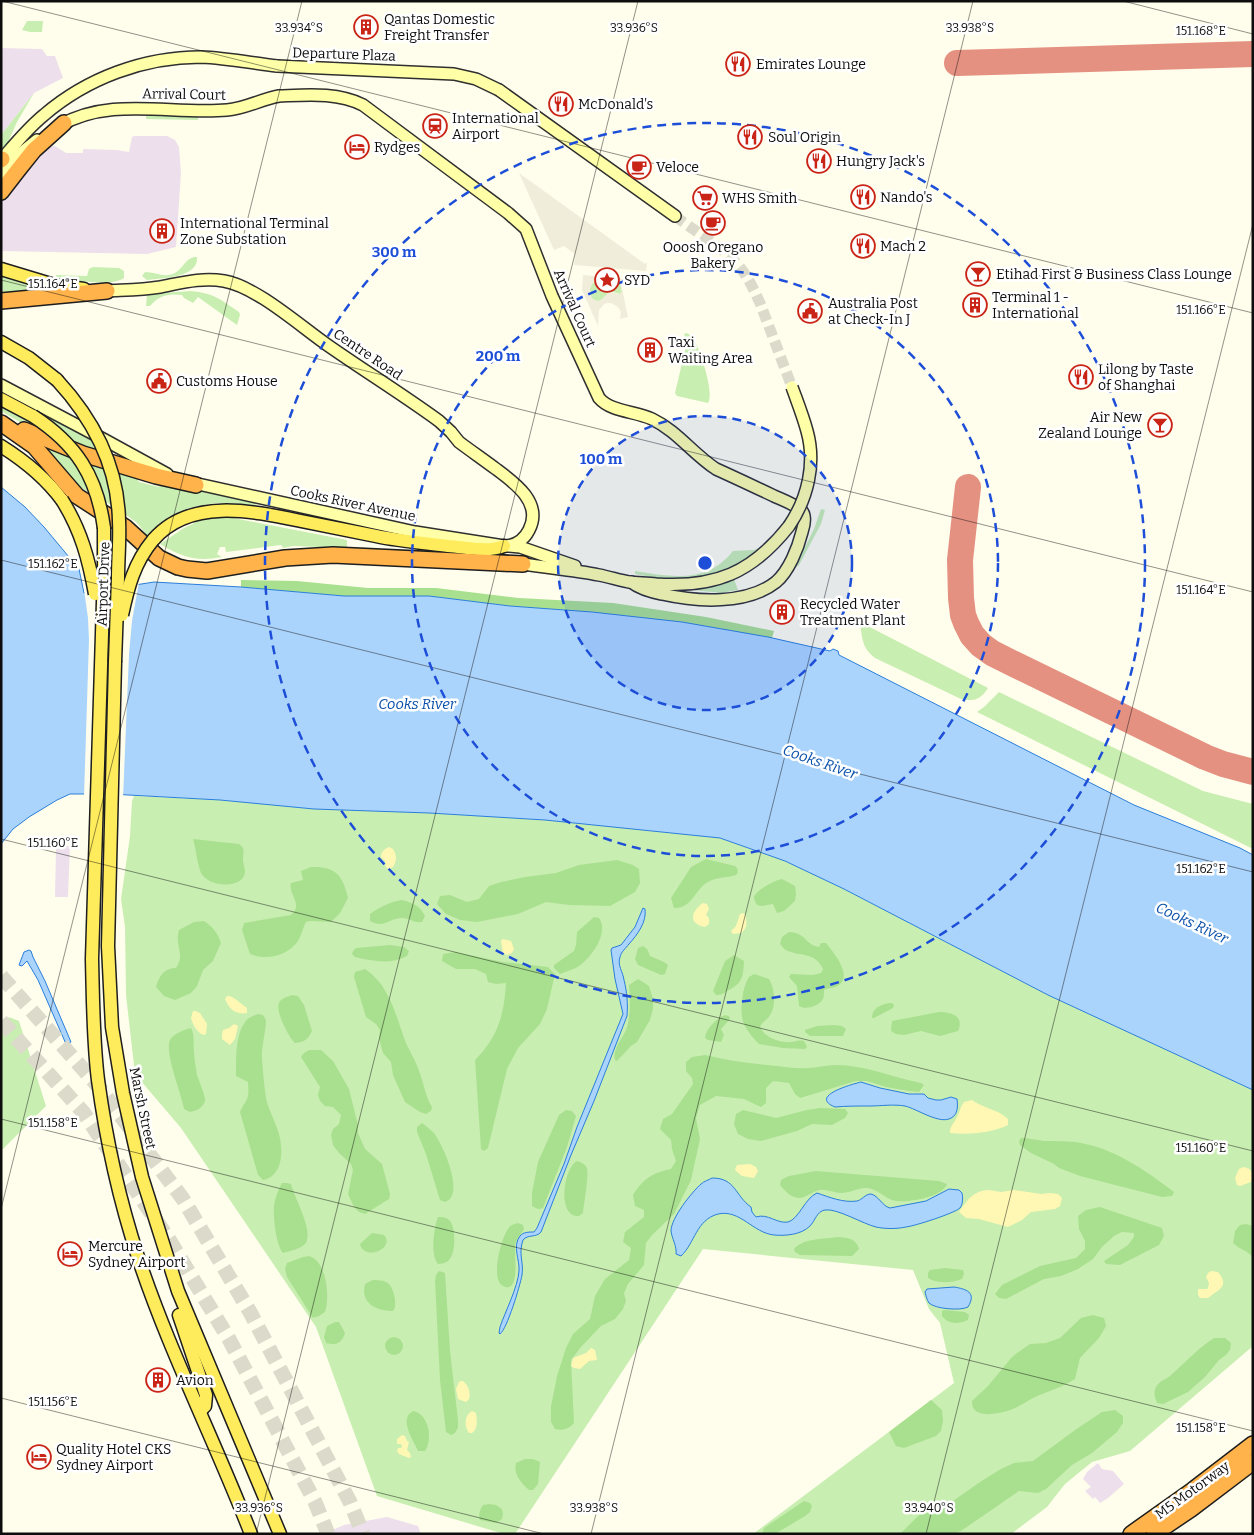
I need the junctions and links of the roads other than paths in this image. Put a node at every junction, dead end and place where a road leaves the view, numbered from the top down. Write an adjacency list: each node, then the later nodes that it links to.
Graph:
1 (69, 120): 2 (highway); 21 (street, Arrival Court)
2 (9, 162): 3 (street, Departure Plaza); 4 (highway); 5 (street, Departure Plaza, bridge)
3 (1, 176)
4 (1, 192)
5 (674, 216)
6 (1, 269): 7 (main road)
7 (107, 291): 8 (highway); 18 (street, Centre Road)
8 (1, 301)
9 (1, 342): 23 (main road, Airport Drive, bridge)
10 (1, 386): 16 (street, Cooks River Avenue)
11 (792, 387): 21 (street, bridge)
12 (1, 398): 22 (main road, bridge)
13 (1, 417): 16 (highway)
14 (1, 423): 19 (highway)
15 (1, 446): 22 (main road, Airport Drive, bridge)
16 (196, 485): 18 (street, Cooks River Avenue)
17 (312, 523): 18 (main road); 19 (main road); 23 (main road, bridge)
18 (506, 546): 20 (street, Cooks River Avenue)
19 (524, 564): 20 (street)
20 (598, 574): 21 (street)
21 (631, 582)
22 (101, 662): 25 (main road)
23 (116, 662): 24 (main road, Marsh Street)
24 (166, 1257): 25 (main road); 29 (main road, Marsh Street)
25 (200, 1412): 28 (main road)
26 (1253, 1444): 30 (highway, M5 Motorway)
27 (1253, 1462): 31 (highway, M5 Motorway)
28 (251, 1534)
29 (280, 1534)
30 (1131, 1534)
31 (1154, 1534)

